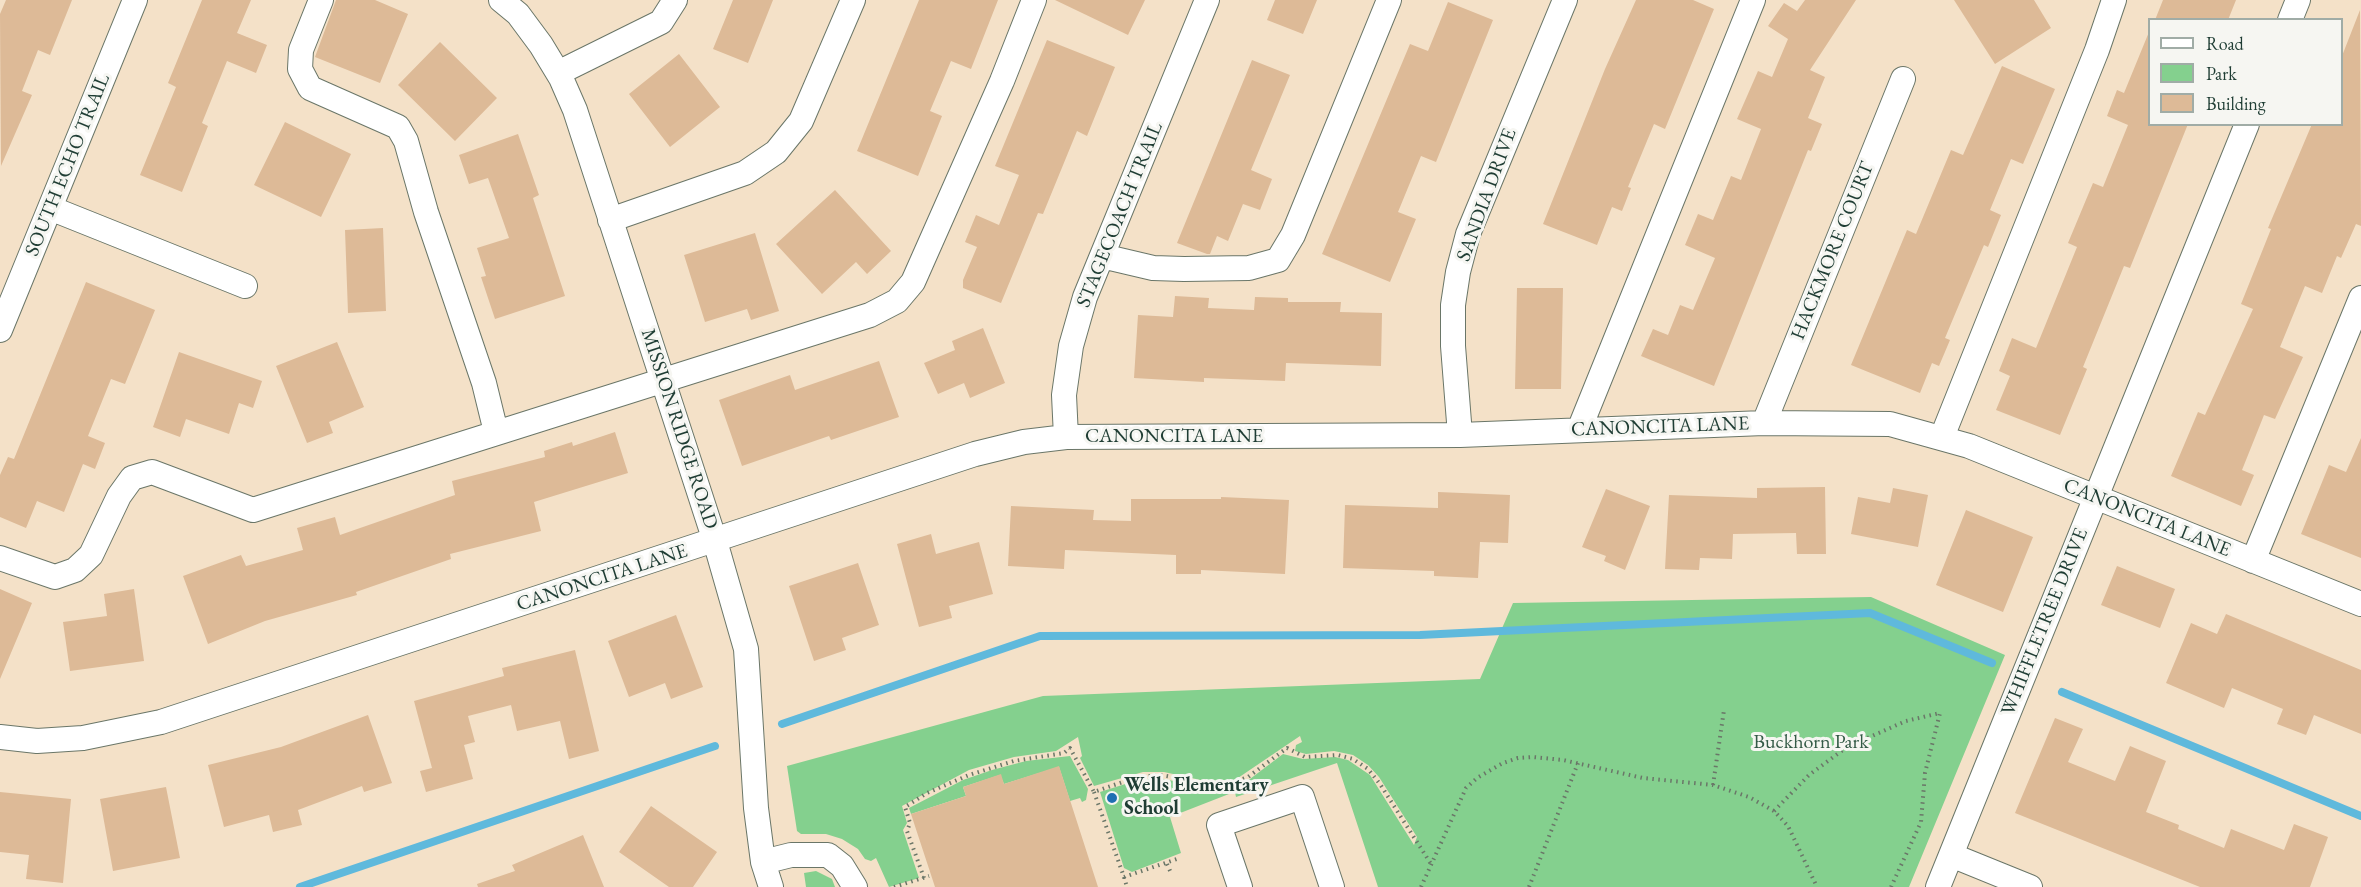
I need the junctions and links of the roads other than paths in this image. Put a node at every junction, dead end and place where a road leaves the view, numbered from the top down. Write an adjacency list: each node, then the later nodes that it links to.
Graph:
1 (135, 0): 17 (street, SOUTH ECHO TRAIL)
2 (321, 0): 26 (street)
3 (501, 0): 14 (street, MISSION RIDGE ROAD)
4 (675, 0): 14 (street)
5 (853, 0): 18 (street)
6 (1034, 0): 23 (street)
7 (1207, 0): 19 (street, STAGECOACH TRAIL)
8 (1389, 0): 19 (street)
9 (1565, 0): 27 (street, SANDIA DRIVE)
10 (1753, 0): 25 (street)
11 (2114, 0): 29 (street)
12 (2298, 0): 13 (street)
13 (2291, 18)
14 (558, 73): 18 (street, MISSION RIDGE ROAD)
15 (1903, 79): 24 (street, HACKMORE COURT)
16 (2246, 126): 30 (street, WHIFFLETREE DRIVE)
17 (50, 208): 20 (street); 22 (street, SOUTH ECHO TRAIL)
18 (610, 220): 23 (street, MISSION RIDGE ROAD)
19 (1102, 256): 28 (street, STAGECOACH TRAIL)
20 (245, 286)
21 (2361, 298): 33 (street)
22 (0, 330)
23 (662, 379): 26 (street); 31 (street, MISSION RIDGE ROAD)
24 (1764, 423): 25 (street, CANONCITA LANE); 29 (street, CANONCITA LANE)
25 (1579, 430): 27 (street, CANONCITA LANE)
26 (496, 432): 32 (street)
27 (1460, 435): 28 (street, CANONCITA LANE)
28 (1066, 437): 31 (street, CANONCITA LANE)
29 (1942, 437): 30 (street, CANONCITA LANE)
30 (2096, 498): 33 (street, CANONCITA LANE); 36 (street, WHIFFLETREE DRIVE)
31 (715, 541): 35 (street, CANONCITA LANE); 37 (street, MISSION RIDGE ROAD)
32 (0, 558)
33 (2253, 561): 34 (street, CANONCITA LANE)
34 (2361, 604)
35 (0, 737)
36 (1951, 855): 42 (street, WHIFFLETREE DRIVE); 43 (street)
37 (763, 862): 38 (street, MISSION RIDGE ROAD); 39 (street)
38 (771, 887)
39 (855, 887)
40 (1240, 887): 41 (street)
41 (1332, 887)
42 (1938, 887)
43 (2030, 887)

